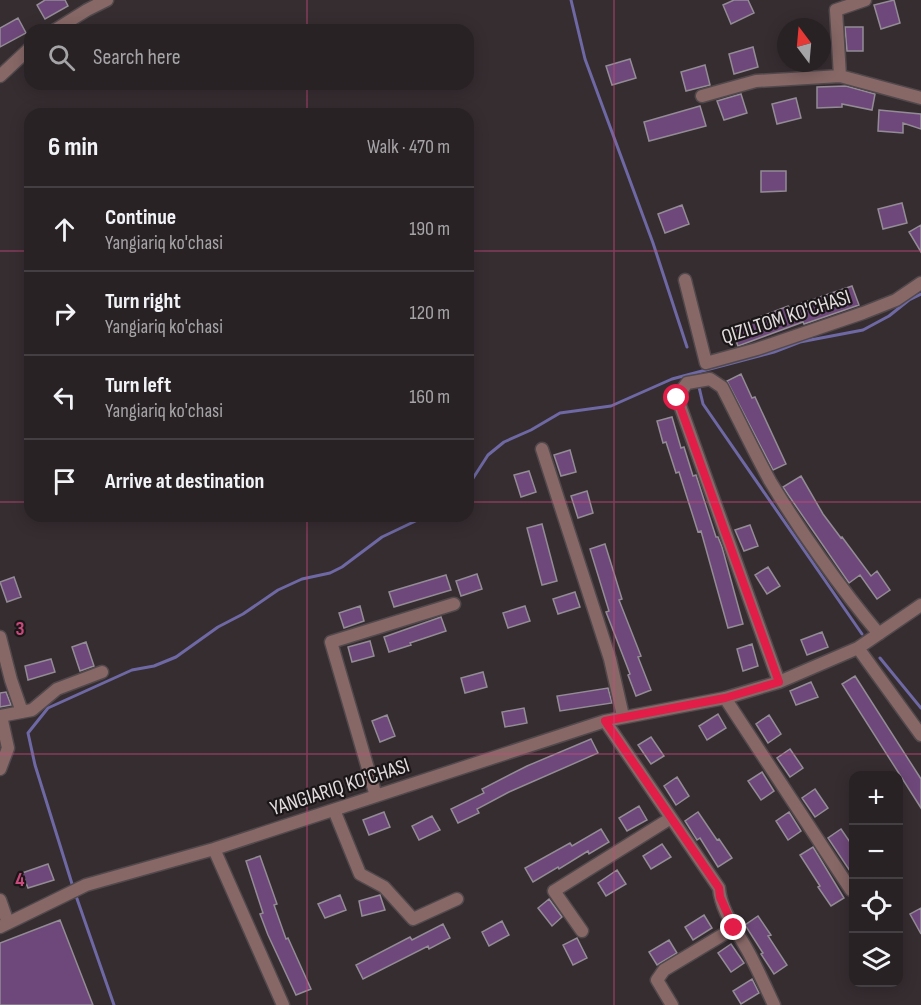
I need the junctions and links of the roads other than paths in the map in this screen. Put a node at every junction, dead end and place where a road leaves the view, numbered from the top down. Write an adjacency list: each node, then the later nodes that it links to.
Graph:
1 (107, 0): 3 (street)
2 (865, 0): 6 (street)
3 (65, 24)
4 (24, 54): 5 (street)
5 (0, 76)
6 (840, 76): 7 (street); 8 (street)
7 (702, 96)
8 (921, 98)
9 (685, 280): 10 (street, QIZILTOM KO'CHASI)
10 (921, 283)
11 (542, 449): 22 (street)
12 (454, 604): 26 (street)
13 (921, 605): 14 (street)
14 (879, 634): 16 (street, YANGIARIQ KO'CHASI); 18 (street)
15 (0, 637): 20 (street)
16 (858, 648): 18 (street, YANGIARIQ KO'CHASI); 24 (street)
17 (102, 672): 20 (street)
18 (779, 682): 19 (street, YANGIARIQ KO'CHASI)
19 (725, 698): 22 (street, YANGIARIQ KO'CHASI); 30 (street)
20 (22, 712): 21 (street)
21 (1, 716): 25 (street)
22 (623, 716): 23 (street, YANGIARIQ KO'CHASI)
23 (605, 721): 26 (street, YANGIARIQ KO'CHASI); 28 (street)
24 (921, 735)
25 (0, 769)
26 (376, 796): 27 (street, YANGIARIQ KO'CHASI)
27 (334, 810): 29 (street, YANGIARIQ KO'CHASI); 31 (street)
28 (671, 818): 34 (street); 35 (street)
29 (214, 849): 33 (street, YANGIARIQ KO'CHASI); 36 (street)
30 (849, 887)
31 (457, 899)
32 (0, 900): 33 (street)
33 (4, 925)
34 (734, 928): 37 (street); 38 (street)
35 (582, 931)
36 (283, 1005)
37 (672, 1005)
38 (774, 1005)

